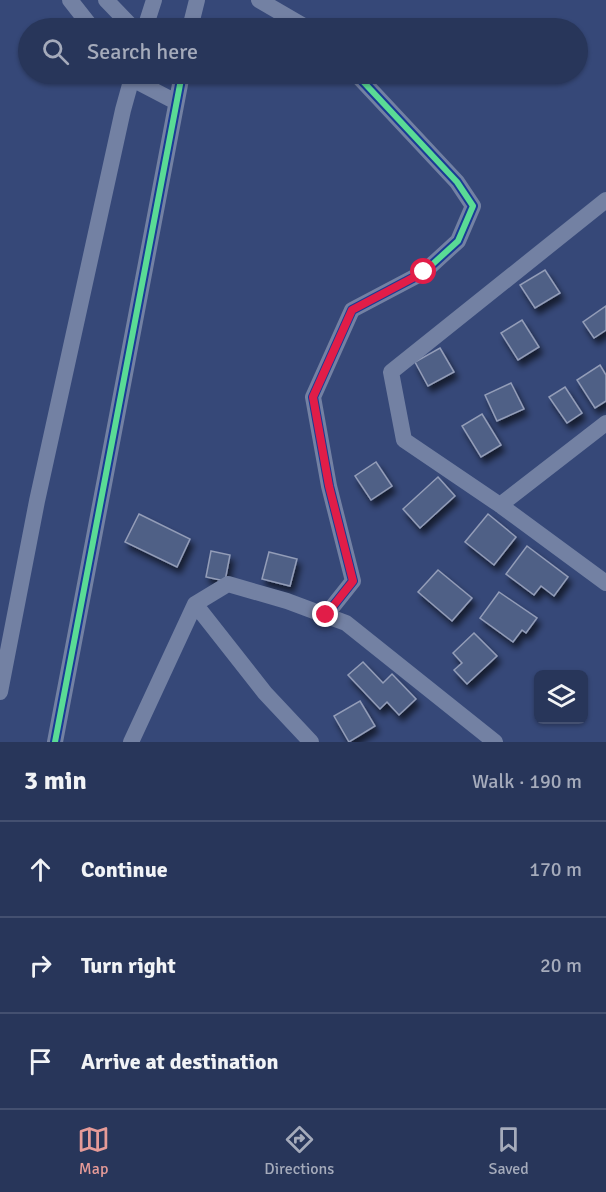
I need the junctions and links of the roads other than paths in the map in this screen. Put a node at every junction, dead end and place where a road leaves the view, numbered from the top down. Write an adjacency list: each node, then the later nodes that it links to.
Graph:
1 (70, 0): 6 (street)
2 (106, 0): 7 (street)
3 (154, 0): 8 (street)
4 (197, 0): 9 (street)
5 (259, 0): 10 (street)
6 (84, 18)
7 (123, 18)
8 (148, 18)
9 (192, 18)
10 (290, 18)
11 (129, 84): 22 (street)
12 (146, 84): 15 (street)
13 (180, 84): 15 (street)
14 (365, 84): 21 (street)
15 (176, 102): 23 (street)
16 (606, 200): 18 (street)
17 (606, 423): 18 (street)
18 (500, 505): 19 (street)
19 (606, 583)
20 (195, 603): 21 (street); 24 (street); 25 (street)
21 (326, 615): 26 (street)
22 (0, 692)
23 (55, 742)
24 (131, 742)
25 (311, 742)
26 (495, 742)

